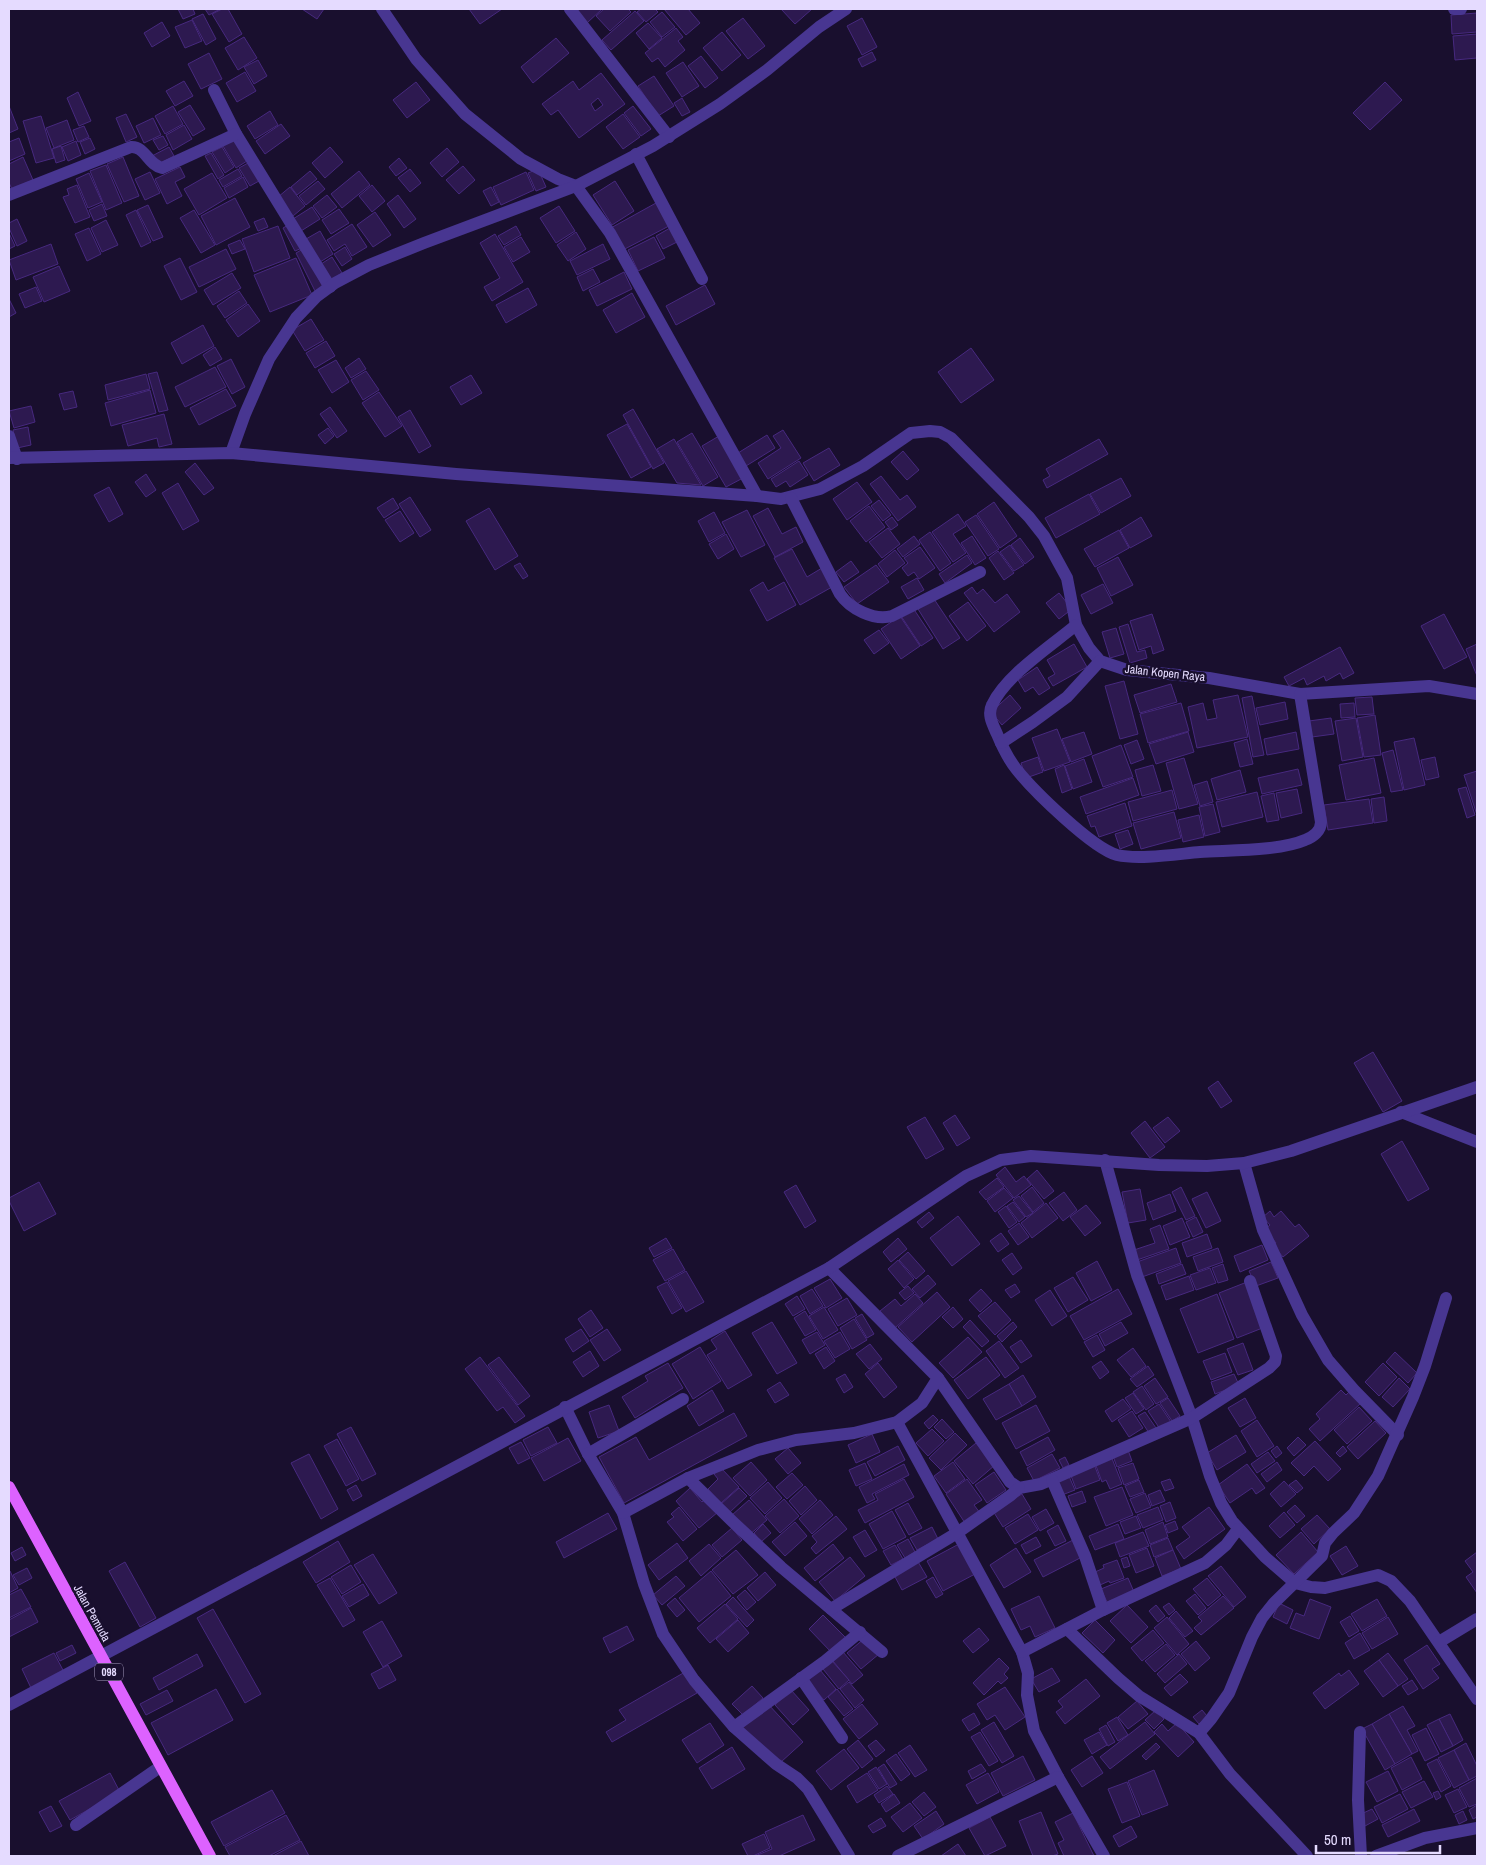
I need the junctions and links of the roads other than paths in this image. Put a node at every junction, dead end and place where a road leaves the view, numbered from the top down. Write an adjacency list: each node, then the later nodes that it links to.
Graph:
1 (382, 9): 10 (street)
2 (570, 9): 8 (street)
3 (846, 9): 8 (street)
4 (1454, 9): 5 (street)
5 (1462, 9)
6 (214, 90): 7 (street)
7 (236, 134): 11 (street); 13 (street)
8 (669, 137): 9 (street)
9 (636, 154): 10 (street); 12 (street)
10 (576, 186): 13 (street); 17 (street)
11 (9, 194)
12 (702, 279)
13 (330, 287): 15 (street)
14 (9, 436): 16 (street)
15 (231, 453): 16 (street); 17 (street)
16 (13, 458)
17 (757, 496): 18 (street)
18 (792, 498): 19 (street); 20 (street)
19 (980, 572)
20 (1076, 625): 21 (street); 24 (street)
21 (1100, 661): 22 (street, Jalan Kopen Raya); 24 (street)
22 (1300, 694): 23 (street, Jalan Kopen Raya); 24 (street)
23 (1477, 694)
24 (1001, 743)
25 (1477, 1087): 26 (street)
26 (1402, 1112): 27 (street); 29 (street)
27 (1477, 1142)
28 (1104, 1160): 29 (street); 30 (street); 36 (street)
29 (1244, 1163): 38 (street)
30 (829, 1268): 33 (street); 35 (street)
31 (1250, 1281): 36 (street)
32 (1446, 1298): 38 (street)
33 (938, 1378): 37 (street); 43 (street)
34 (682, 1399): 39 (street)
35 (565, 1407): 39 (street); 56 (street)
36 (1192, 1418): 41 (street); 45 (street)
37 (897, 1422): 40 (street); 46 (street)
38 (1398, 1434): 47 (street)
39 (588, 1454): 44 (street)
40 (688, 1478): 44 (street); 48 (street)
41 (1052, 1480): 43 (street); 49 (street)
42 (9, 1487): 56 (main road, Jalan Pemuda / 098)
43 (1019, 1488): 46 (street)
44 (623, 1512): 60 (street)
45 (1238, 1529): 47 (street); 49 (street)
46 (957, 1533): 48 (street); 55 (street)
47 (1295, 1583): 53 (street); 62 (street)
48 (831, 1609): 52 (street)
49 (1103, 1610): 51 (street)
50 (1477, 1619): 53 (street)
51 (1067, 1629): 55 (street); 62 (street)
52 (860, 1632): 54 (street); 57 (street)
53 (1439, 1642): 58 (street)
54 (882, 1652)
55 (1022, 1652): 65 (street)
56 (100, 1657): 59 (street); 64 (main road, Jalan Pemuda / 098)
57 (801, 1678): 60 (street); 63 (street)
58 (1477, 1699)
59 (9, 1705)
60 (734, 1727): 69 (street)
61 (1360, 1732): 73 (street)
62 (1199, 1733): 72 (street)
63 (842, 1738)
64 (160, 1767): 66 (street); 68 (main road, Jalan Pemuda / 098)
65 (1058, 1777): 70 (street); 71 (street)
66 (76, 1825)
67 (1477, 1828): 74 (street)
68 (210, 1856)
69 (849, 1856)
70 (898, 1856)
71 (1104, 1856)
72 (1307, 1856)
73 (1361, 1856)
74 (1376, 1856)

